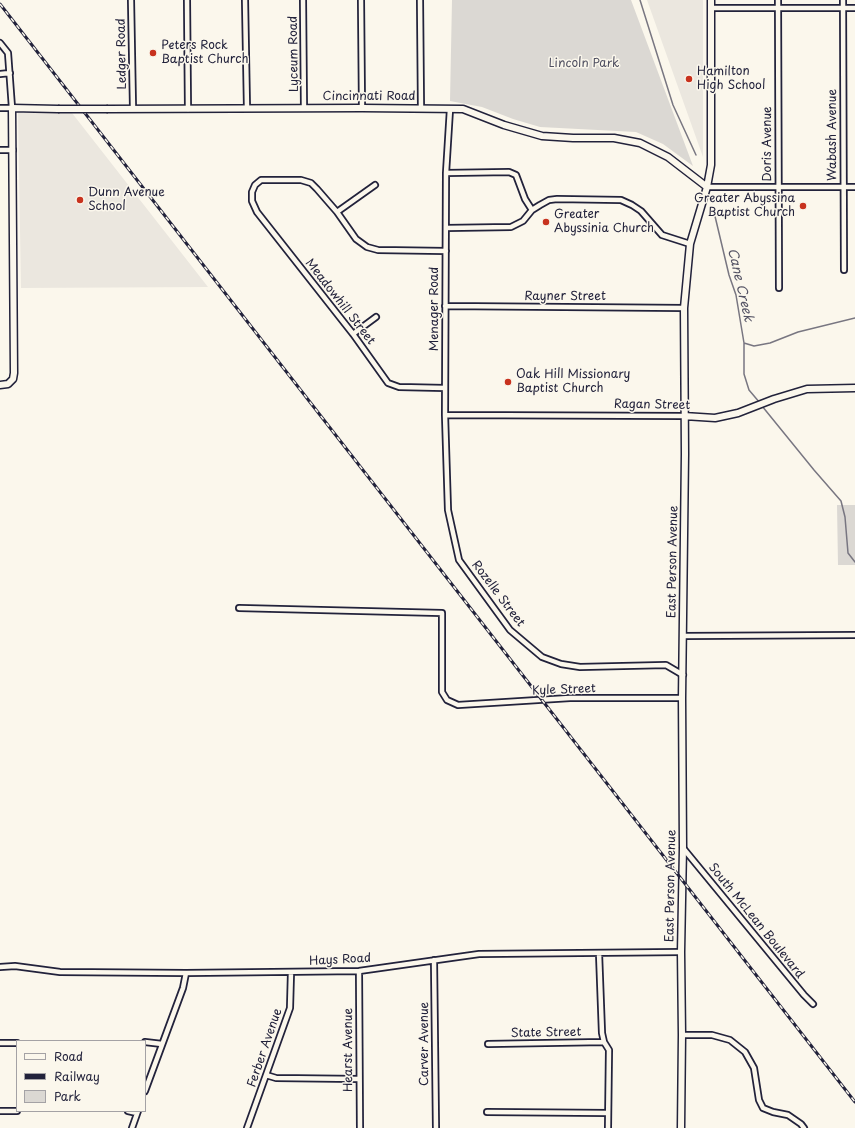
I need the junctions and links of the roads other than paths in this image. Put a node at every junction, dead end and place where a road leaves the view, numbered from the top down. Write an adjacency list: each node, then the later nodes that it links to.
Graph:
1 (131, 0): 19 (street, Ledger Road)
2 (188, 0): 24 (street)
3 (245, 0): 20 (street)
4 (303, 0): 21 (street, Lyceum Road)
5 (361, 0): 22 (street)
6 (420, 0): 23 (street)
7 (711, 0): 10 (street, East Person Avenue)
8 (778, 0): 11 (street, Doris Avenue)
9 (843, 0): 12 (street, Wabash Avenue)
10 (711, 8): 11 (street); 30 (street, East Person Avenue)
11 (778, 8): 12 (street); 33 (street, Doris Avenue)
12 (843, 8): 13 (street); 31 (street, Wabash Avenue)
13 (855, 8)
14 (0, 43): 16 (street)
15 (0, 74): 16 (street)
16 (10, 74): 18 (street)
17 (0, 108): 18 (street)
18 (12, 108): 19 (street, Cincinnati Road, bridge); 27 (street)
19 (133, 108): 24 (street, Cincinnati Road)
20 (247, 108): 21 (street, Cincinnati Road); 24 (street, Cincinnati Road)
21 (304, 108): 22 (street, Cincinnati Road)
22 (362, 108): 23 (street, Cincinnati Road)
23 (420, 108): 25 (street, Cincinnati Road)
24 (188, 109)
25 (450, 109): 28 (street, Menager Road); 30 (street, Cincinnati Road)
26 (0, 150): 27 (street)
27 (13, 150): 45 (street)
28 (446, 173): 34 (street); 36 (street, Menager Road)
29 (375, 185): 35 (street)
30 (707, 187): 33 (street); 37 (street, East Person Avenue)
31 (843, 187): 32 (street); 33 (street); 39 (street, Wabash Avenue)
32 (855, 187)
33 (778, 188): 40 (street, Doris Avenue)
34 (532, 210): 36 (street); 37 (street)
35 (337, 212): 38 (street); 44 (street, Meadowhill Street)
36 (446, 228): 38 (street, Menager Road)
37 (690, 244): 42 (street, East Person Avenue)
38 (446, 251): 41 (street, Menager Road)
39 (844, 270)
40 (779, 288)
41 (445, 306): 42 (street, Rayner Street); 46 (street, Menager Road)
42 (684, 308): 49 (street, East Person Avenue)
43 (376, 317): 44 (street)
44 (352, 334): 46 (street, Meadowhill Street)
45 (0, 385)
46 (445, 388): 48 (street, Menager Road)
47 (855, 388): 49 (street, Ragan Street)
48 (445, 415): 49 (street, Ragan Street); 50 (street, Menager Road)
49 (684, 416): 53 (street, East Person Avenue)
50 (448, 510): 54 (street, Rozelle Street)
51 (239, 608): 55 (street, Kyle Street)
52 (855, 635): 53 (street)
53 (683, 636): 54 (street, East Person Avenue)
54 (683, 675): 55 (street, East Person Avenue)
55 (682, 698): 56 (street, East Person Avenue)
56 (683, 848): 57 (street, East Person Avenue); 64 (street, South McLean Boulevard)
57 (681, 952): 58 (street, Hays Road); 65 (street, East Person Avenue)
58 (599, 953): 59 (street, Hays Road); 67 (street)
59 (434, 960): 61 (street, Hays Road); 83 (street, Carver Avenue)
60 (0, 967): 63 (street, Hays Road)
61 (359, 971): 62 (street, Hays Road); 73 (street, Hearst Avenue)
62 (291, 972): 63 (street, Hays Road); 72 (street, Ferber Avenue)
63 (186, 973): 70 (street)
64 (814, 1004)
65 (682, 1035): 85 (street, East Person Avenue); 86 (street)
66 (146, 1042): 70 (street)
67 (604, 1042): 71 (street, State Street); 79 (street)
68 (0, 1043): 69 (street)
69 (16, 1043)
70 (162, 1044): 74 (street)
71 (488, 1044)
72 (266, 1075): 73 (street); 81 (street, Ferber Avenue)
73 (359, 1079): 82 (street, Hearst Avenue)
74 (146, 1088)
75 (0, 1111): 76 (street)
76 (16, 1111)
77 (137, 1112): 80 (street)
78 (487, 1112): 79 (street)
79 (608, 1113): 84 (street)
80 (132, 1128)
81 (247, 1128)
82 (360, 1128)
83 (436, 1128)
84 (608, 1128)
85 (681, 1128)
86 (804, 1128)

